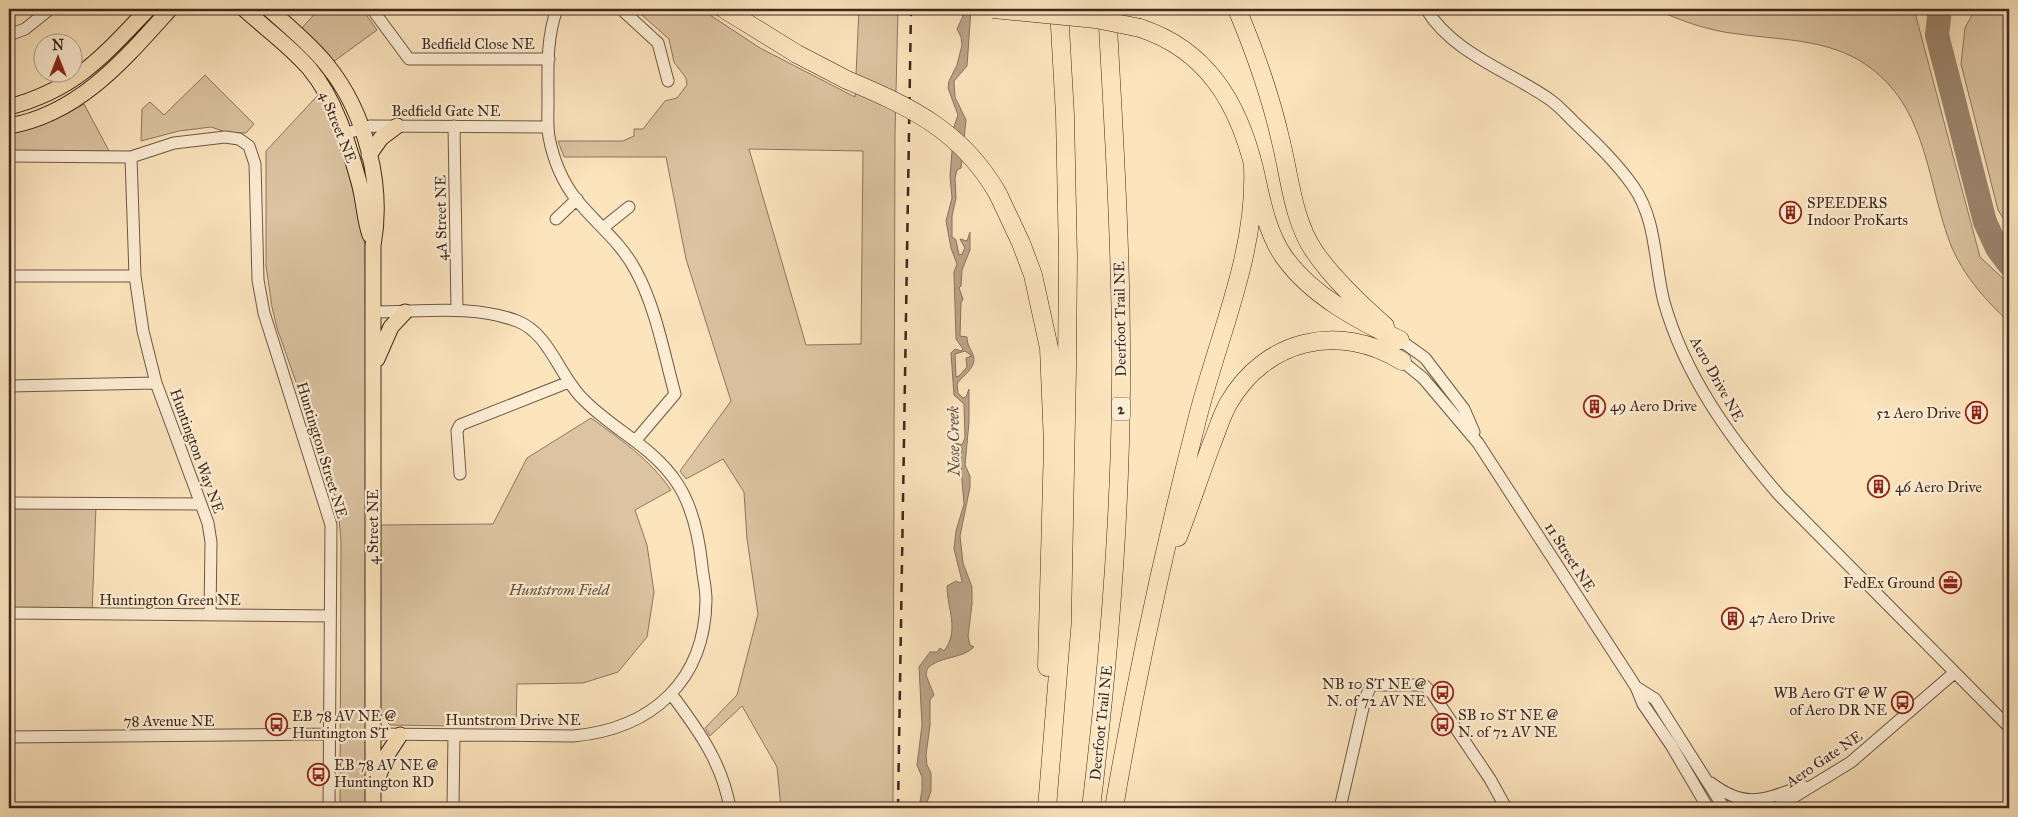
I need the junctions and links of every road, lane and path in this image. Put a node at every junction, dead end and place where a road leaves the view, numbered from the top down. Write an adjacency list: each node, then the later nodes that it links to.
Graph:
1 (50, 9): 15 (street)
2 (148, 9): 18 (main road)
3 (244, 9): 24 (main road, 4 Street NE)
4 (269, 9): 23 (main road, 4 Street NE)
5 (372, 9): 16 (street, Bedfield Close NE)
6 (557, 9): 16 (street, Bedfield Close NE)
7 (621, 9): 17 (street)
8 (724, 9): 70 (highway, bridge)
9 (993, 9): 28 (highway, bridge)
10 (1059, 9): 70 (highway)
11 (1108, 9): 71 (highway, Deerfoot Trail NE / 2)
12 (1236, 9): 39 (highway)
13 (1426, 9): 54 (street, Aero Drive NE)
14 (170, 10): 19 (main road)
15 (9, 34)
16 (548, 59): 22 (street, Bedfield Close NE)
17 (668, 81)
18 (9, 107)
19 (9, 126)
20 (397, 126): 21 (street, Bedfield Gate NE); 23 (street, Bedfield Gate NE); 25 (main road)
21 (454, 126): 22 (street, Bedfield Gate NE); 36 (street, 4A Street NE)
22 (548, 127): 29 (street, Bedfield Close NE)
23 (361, 128): 24 (street, Bedfield Gate NE); 25 (main road, 4 Street NE)
24 (344, 134): 33 (main road, 4 Street NE)
25 (369, 155): 33 (main road, 4 Street NE)
26 (9, 156): 27 (street)
27 (132, 157): 35 (street); 52 (street, Huntington Street NE)
28 (1253, 166): 39 (highway); 53 (highway)
29 (577, 199): 31 (street); 32 (street, Bedfield Close NE)
30 (629, 207): 32 (street)
31 (556, 219)
32 (604, 227): 45 (street, Bedfield Close NE)
33 (373, 246): 37 (main road, 4 Street NE)
34 (9, 276): 35 (street)
35 (135, 276): 43 (street)
36 (457, 310): 38 (street, Huntstrom Drive NE); 42 (street, Huntstrom Drive NE)
37 (375, 312): 38 (street, Huntstrom Drive NE); 41 (main road, 4 Street NE)
38 (405, 312): 41 (main road)
39 (1400, 340): 46 (street, 11 Street NE)
40 (1402, 361): 46 (street, 11 Street NE); 53 (highway)
41 (373, 367): 59 (main road, 4 Street NE)
42 (569, 382): 45 (street, Huntstrom Drive NE); 47 (street)
43 (156, 383): 44 (street, Huntington Way NE); 49 (street, Huntington Way NE)
44 (9, 386)
45 (636, 440): 56 (street, Huntstrom Drive NE)
46 (1478, 443): 55 (street, 11 Street NE)
47 (460, 474)
48 (9, 503): 49 (street)
49 (199, 504): 51 (street, Huntington Way NE)
50 (9, 613): 51 (street, Huntington Green NE)
51 (210, 615): 52 (street, Huntington Green NE)
52 (330, 616): 58 (street, Huntington Street NE)
53 (1149, 626): 72 (highway)
54 (1954, 673): 57 (street, Aero Drive NE); 63 (street, Aero Gate NE)
55 (1636, 687): 64 (street, 11 Street NE); 75 (street, 11 Street NE)
56 (672, 695): 61 (street, Huntstrom Drive NE); 69 (street)
57 (2009, 727)
58 (328, 734): 62 (street, 78 Avenue NE); 67 (street, Huntington Street NE)
59 (374, 734): 60 (street, Huntstrom Drive NE); 65 (main road, 4 Street NE)
60 (400, 735): 61 (street, Huntstrom Drive NE); 65 (main road)
61 (454, 735): 68 (street)
62 (9, 737)
63 (1828, 776): 64 (street); 66 (street, Aero Gate NE)
64 (1706, 778): 76 (street, 11 Street NE)
65 (373, 801)
66 (1784, 805): 77 (street, Aero Gate NE)
67 (330, 808)
68 (453, 808)
69 (728, 808)
70 (1047, 808)
71 (1092, 808)
72 (1114, 808)
73 (1340, 808): 74 (street)
74 (1506, 808)
75 (1708, 808)
76 (1724, 808)
77 (1776, 808)

